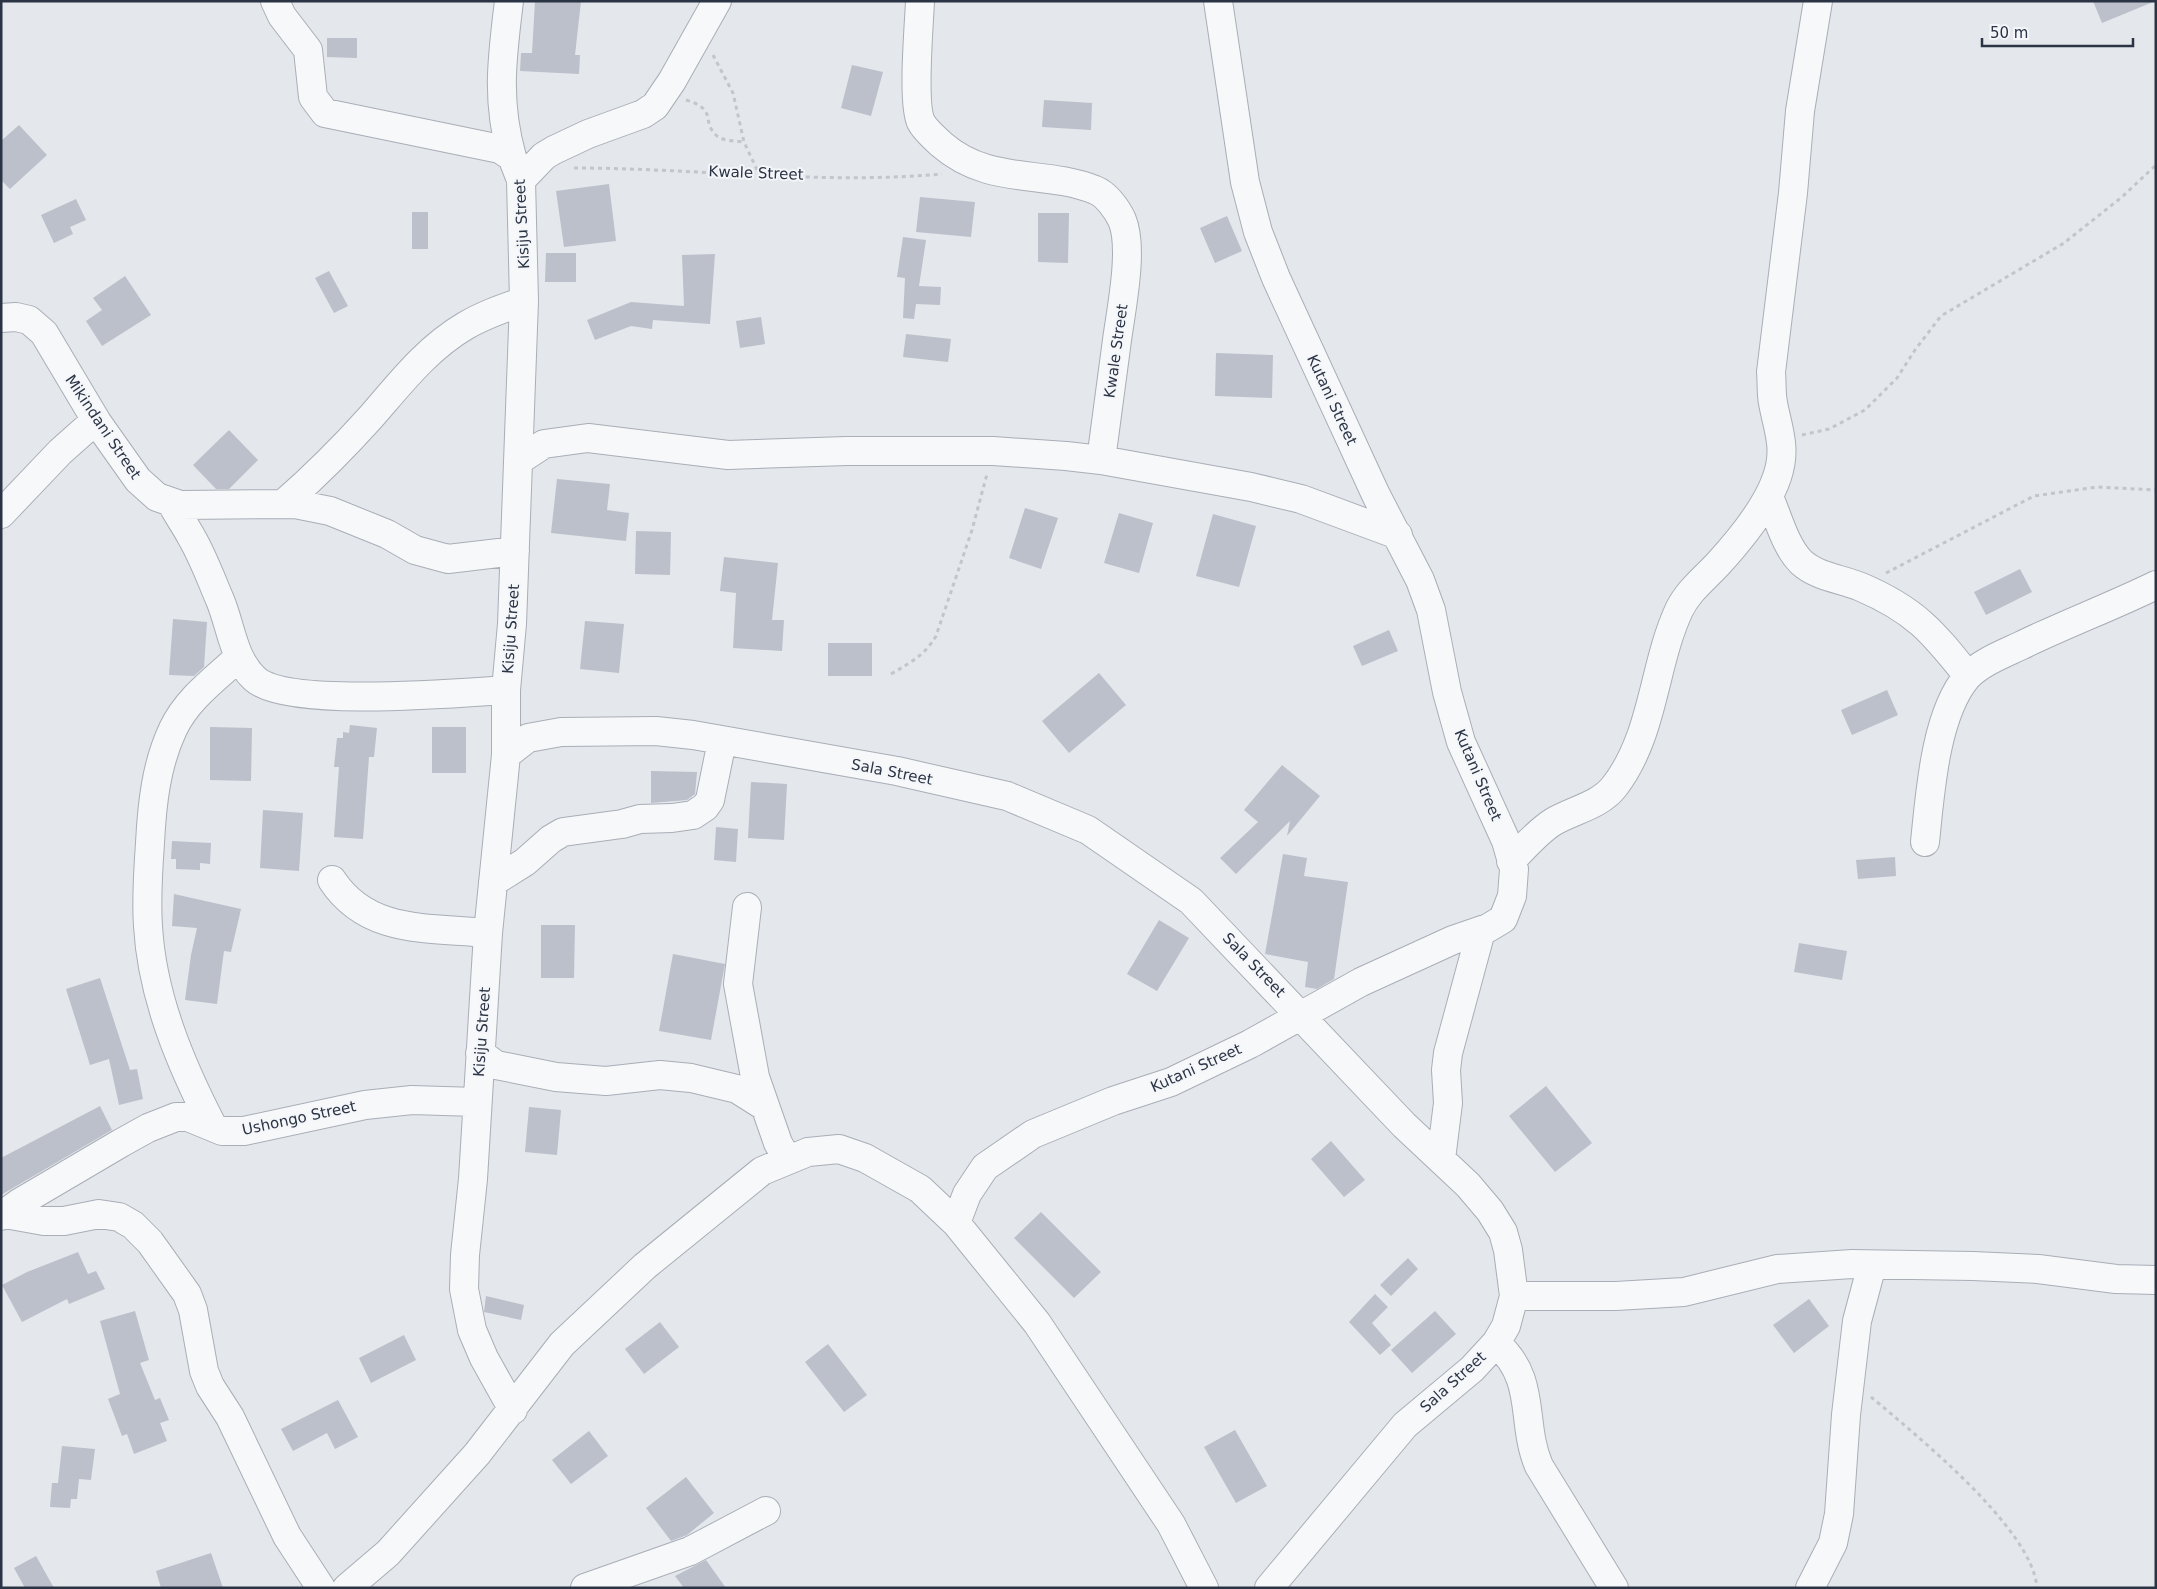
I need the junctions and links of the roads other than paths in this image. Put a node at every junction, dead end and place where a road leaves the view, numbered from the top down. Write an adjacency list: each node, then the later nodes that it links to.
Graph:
1 (275, 1): 7 (street, Kisiju Street)
2 (508, 1): 7 (street)
3 (717, 1): 7 (street)
4 (920, 1): 11 (street, Kwale Street)
5 (1218, 1): 17 (street, Kutani Street)
6 (1818, 1): 13 (street)
7 (517, 169): 8 (street, Kisiju Street)
8 (524, 301): 12 (street, Kisiju Street); 15 (street)
9 (1, 318): 10 (street, Mikindani Street)
10 (96, 420): 14 (street, Mikindani Street); 16 (street)
11 (1101, 460): 12 (street); 17 (street)
12 (518, 461): 18 (street, Kisiju Street)
13 (1769, 497): 21 (street); 26 (street)
14 (171, 502): 15 (street, Mikindani Street); 20 (street)
15 (283, 504): 18 (street, Mikindani Street)
16 (1, 514)
17 (1398, 534): 26 (street, Kutani Street)
18 (515, 550): 22 (street, Kisiju Street)
19 (2156, 585): 21 (street)
20 (239, 657): 22 (street); 36 (street)
21 (1968, 676): 25 (street)
22 (506, 690): 24 (street, Kisiju Street)
23 (722, 741): 24 (street, Sala Street); 28 (street); 32 (street, Sala Street)
24 (506, 755): 28 (street, Kisiju Street)
25 (1924, 842)
26 (1511, 861): 30 (street, Kutani Street)
27 (332, 880): 31 (street)
28 (493, 882): 31 (street, Kisiju Street)
29 (748, 907): 35 (street)
30 (1481, 931): 32 (street, Kutani Street); 38 (street)
31 (488, 933): 33 (street, Kisiju Street)
32 (1301, 1015): 38 (street, Sala Street); 40 (street, Kutani Street)
33 (480, 1053): 34 (street, Kisiju Street); 35 (street)
34 (476, 1102): 36 (street, Ushongo Street); 45 (street, Kisiju Street)
35 (764, 1106): 37 (street)
36 (213, 1126): 39 (street, Ushongo Street)
37 (787, 1159): 40 (street); 45 (street)
38 (1441, 1159): 43 (street, Sala Street)
39 (3, 1215): 47 (street)
40 (956, 1224): 50 (street)
41 (1872, 1265): 42 (street); 43 (street); 53 (street)
42 (2156, 1280)
43 (1514, 1296): 44 (street, Sala Street)
44 (1496, 1343): 51 (street, Sala Street); 52 (street)
45 (513, 1410): 48 (street)
46 (766, 1511): 49 (street)
47 (321, 1588)
48 (347, 1588)
49 (585, 1588)
50 (1204, 1588)
51 (1268, 1588)
52 (1614, 1588)
53 (1810, 1588)

